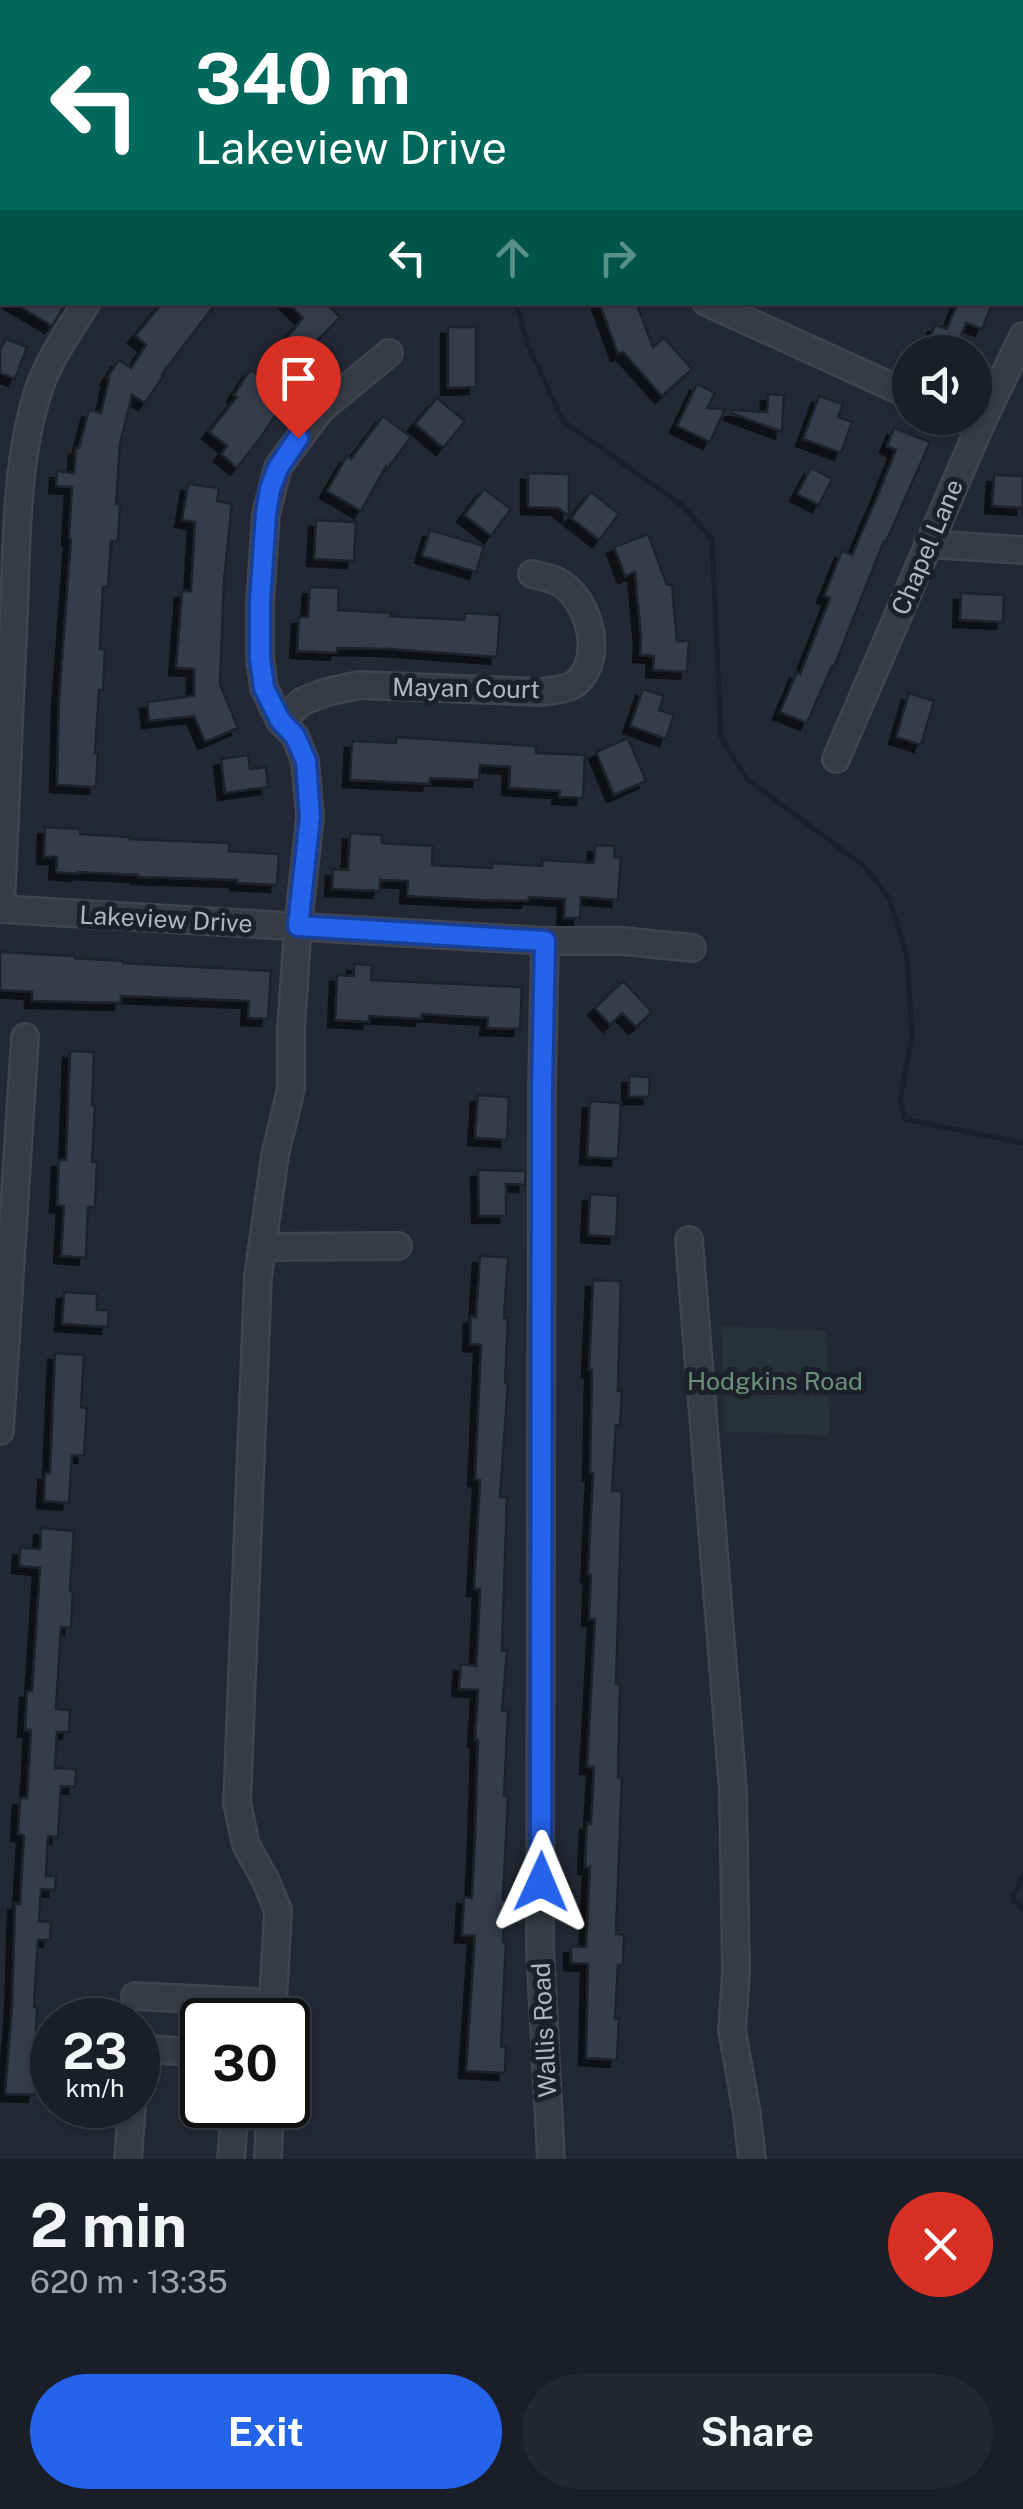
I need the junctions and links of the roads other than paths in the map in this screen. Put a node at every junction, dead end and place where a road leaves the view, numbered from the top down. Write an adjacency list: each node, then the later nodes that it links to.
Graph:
1 (86, 305): 13 (street)
2 (713, 305): 6 (street)
3 (1023, 336): 5 (street, Chapel Lane)
4 (389, 352): 11 (street)
5 (992, 386)
6 (892, 387)
7 (966, 435): 8 (street, Chapel Lane)
8 (928, 544): 9 (street); 12 (street, Chapel Lane)
9 (1023, 550)
10 (532, 574): 11 (street, Mayan Court)
11 (280, 720): 14 (street)
12 (836, 759)
13 (0, 909): 14 (street, Lakeview Drive)
14 (298, 926): 15 (street, Lakeview Drive); 20 (street)
15 (545, 941): 16 (street, Lakeview Drive); 31 (street, Wallis Road)
16 (692, 948)
17 (25, 1038): 21 (street)
18 (689, 1240): 32 (street)
19 (398, 1246): 20 (street)
20 (262, 1247): 23 (street)
21 (0, 1431)
22 (135, 1996): 24 (street)
23 (274, 1998)
24 (180, 2001)
25 (130, 2128): 28 (street)
26 (234, 2128): 29 (street)
27 (269, 2128): 30 (street)
28 (128, 2159)
29 (232, 2159)
30 (268, 2159)
31 (551, 2159)
32 (752, 2159)

